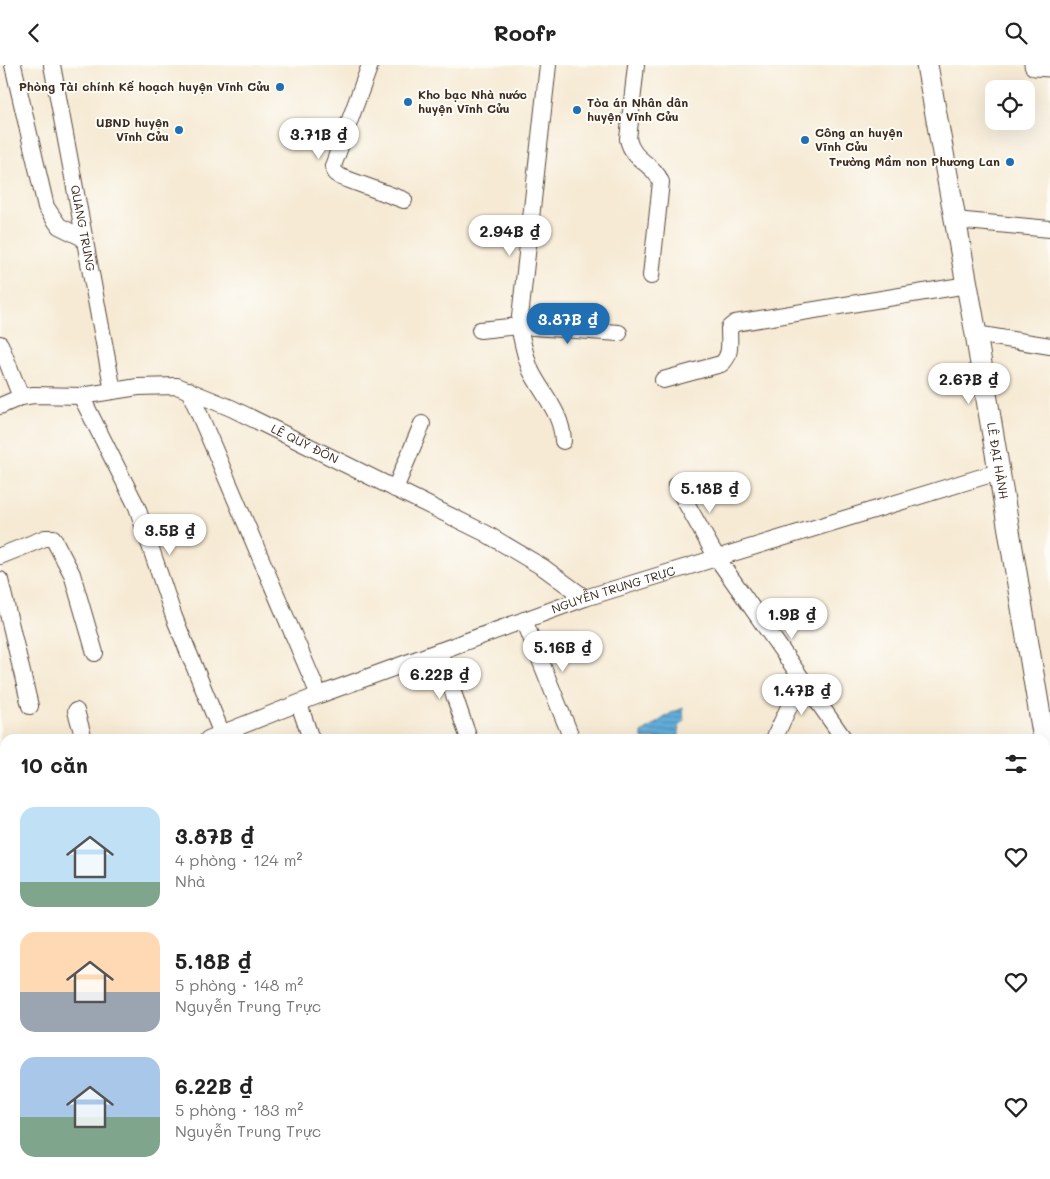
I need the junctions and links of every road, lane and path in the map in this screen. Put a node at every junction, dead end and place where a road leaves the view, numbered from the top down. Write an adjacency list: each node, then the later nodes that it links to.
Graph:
1 (13, 65): 12 (street)
2 (52, 65): 12 (street, QUANG TRUNG)
3 (370, 65): 9 (street)
4 (548, 65): 15 (street)
5 (636, 65): 13 (street)
6 (927, 65): 10 (main road, LÊ ĐẠI HÀNH)
7 (1035, 65): 8 (main road)
8 (1050, 66)
9 (404, 200)
10 (955, 220): 11 (street); 14 (main road, LÊ ĐẠI HÀNH)
11 (1050, 229)
12 (84, 239): 23 (street, QUANG TRUNG)
13 (651, 275)
14 (967, 285): 18 (main road, LÊ ĐẠI HÀNH); 21 (street)
15 (519, 326): 16 (street); 17 (street); 28 (street)
16 (480, 329)
17 (619, 333)
18 (976, 334): 20 (street); 29 (main road, LÊ ĐẠI HÀNH)
19 (0, 344): 25 (street)
20 (1050, 346)
21 (663, 380)
22 (189, 390): 23 (street, LÊ QUÝ ĐÔN); 31 (street, LÊ QUÝ ĐÔN); 40 (street)
23 (113, 391): 24 (street, LÊ QUÝ ĐÔN)
24 (81, 396): 25 (street, LÊ QUÝ ĐÔN); 45 (street)
25 (21, 397): 26 (street, LÊ QUÝ ĐÔN)
26 (0, 406)
27 (422, 423): 31 (street)
28 (562, 441)
29 (998, 473): 33 (street, NGUYỄN TRUNG TRỰC); 52 (main road, LÊ ĐẠI HÀNH)
30 (676, 485): 33 (street)
31 (395, 489): 35 (street, LÊ QUÝ ĐÔN)
32 (0, 556): 38 (street)
33 (717, 558): 35 (street, NGUYỄN TRUNG TRỰC); 39 (street)
34 (0, 580): 42 (street)
35 (585, 598): 36 (street, NGUYỄN TRUNG TRỰC)
36 (524, 620): 37 (street, NGUYỄN TRUNG TRỰC); 49 (street)
37 (440, 651): 40 (street, NGUYỄN TRUNG TRỰC); 48 (street)
38 (95, 653)
39 (801, 681): 50 (street); 51 (street)
40 (319, 695): 41 (street, NGUYỄN TRUNG TRỰC)
41 (299, 703): 46 (street, NGUYỄN TRUNG TRỰC); 47 (street)
42 (30, 705)
43 (76, 711): 44 (street)
44 (83, 734)
45 (214, 734)
46 (220, 734)
47 (309, 734)
48 (467, 734)
49 (570, 734)
50 (776, 734)
51 (840, 734)
52 (1043, 734)

